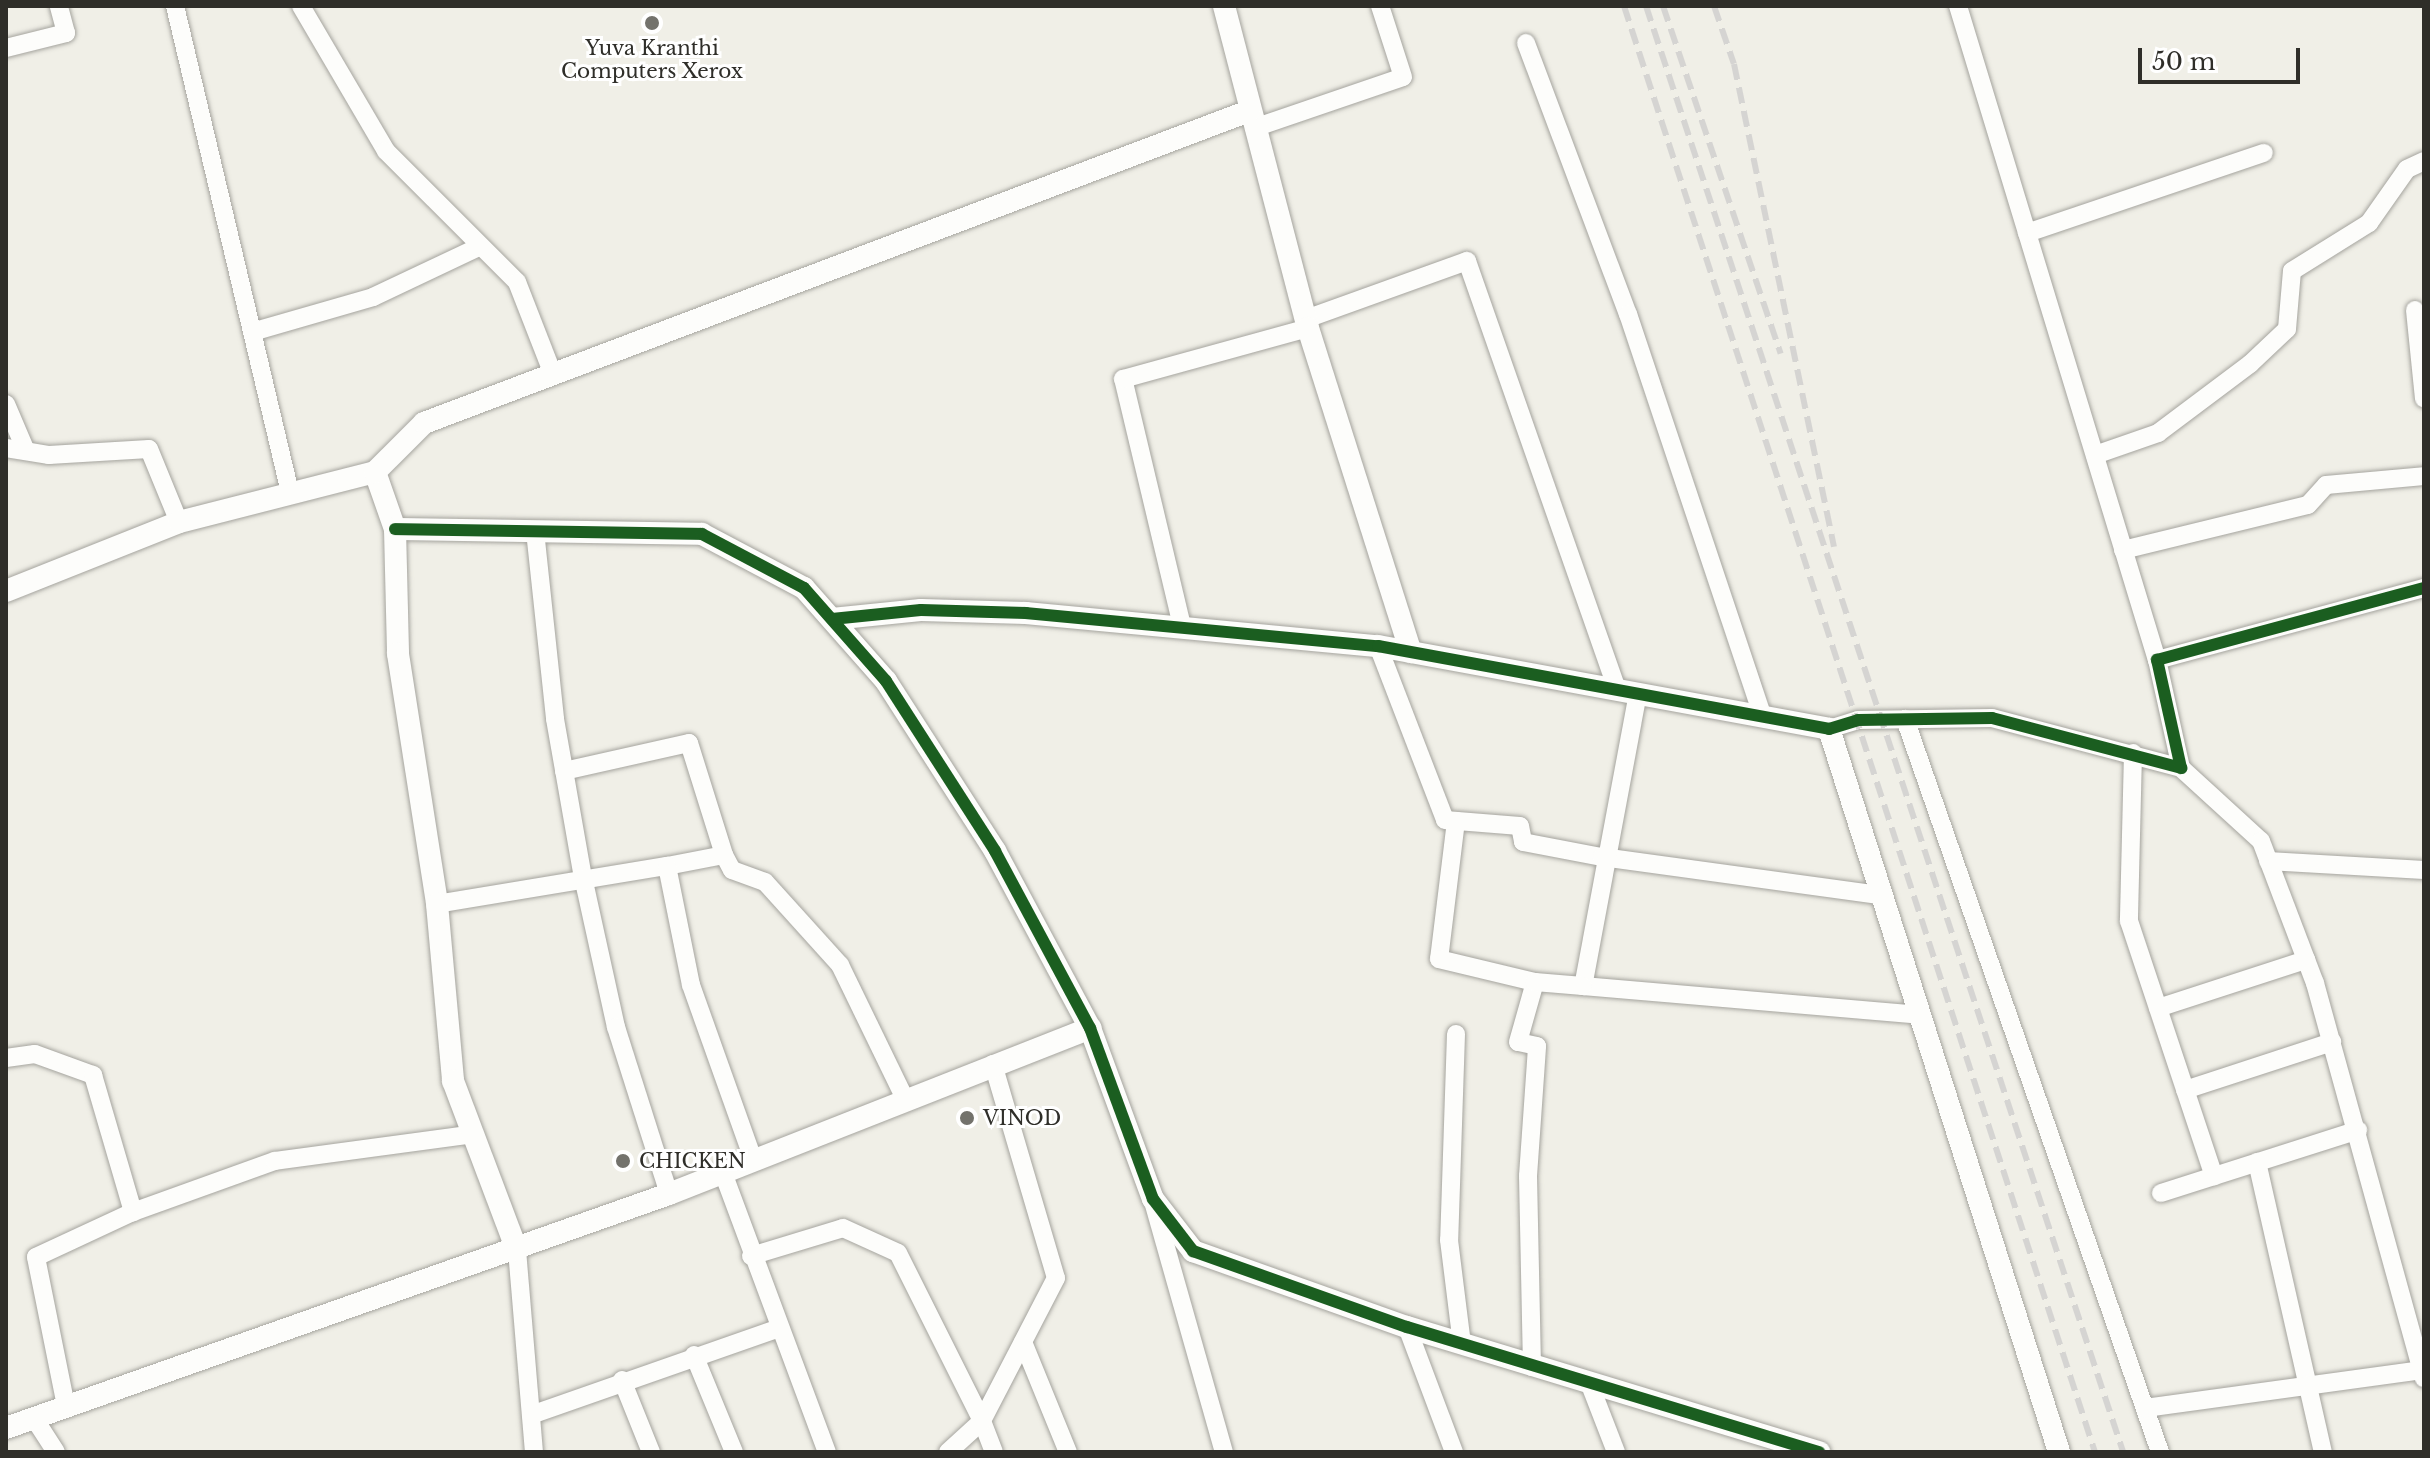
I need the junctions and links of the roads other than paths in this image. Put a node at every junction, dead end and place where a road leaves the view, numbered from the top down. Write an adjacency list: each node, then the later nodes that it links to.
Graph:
1 (59, 6): 8 (street)
2 (175, 6): 16 (street)
3 (301, 6): 13 (street)
4 (1224, 6): 9 (street)
5 (1380, 6): 9 (street)
6 (1958, 6): 12 (street)
7 (1526, 43): 38 (street)
8 (6, 48)
9 (1252, 119): 15 (street); 17 (street)
10 (2264, 153): 12 (street)
11 (2424, 161): 22 (street)
12 (2027, 233): 22 (street)
13 (481, 246): 16 (street); 17 (street)
14 (2415, 310): 18 (street)
15 (1307, 324): 33 (street); 35 (street); 37 (street)
16 (252, 332): 25 (street)
17 (552, 372): 23 (street)
18 (2424, 399)
19 (6, 404): 21 (street)
20 (6, 448): 21 (street)
21 (26, 451): 26 (street)
22 (2095, 455): 29 (street)
23 (375, 472): 25 (street); 27 (street)
24 (2424, 476): 29 (street)
25 (290, 491): 26 (street)
26 (179, 522): 31 (street)
27 (395, 529): 28 (street); 52 (street)
28 (535, 531): 32 (street); 43 (street)
29 (2123, 550): 36 (street)
30 (2424, 588): 36 (street)
31 (6, 591)
32 (832, 619): 33 (street); 58 (street)
33 (1182, 626): 34 (street)
34 (1378, 646): 35 (street); 44 (street)
35 (1411, 652): 37 (street)
36 (2157, 660): 42 (street)
37 (1627, 692): 38 (street); 46 (street)
38 (1763, 717): 40 (street)
39 (1905, 719): 40 (street); 41 (street); 88 (street)
40 (1829, 729): 51 (street)
41 (2133, 753): 42 (street); 56 (street)
42 (2181, 768): 47 (street)
43 (564, 771): 45 (street); 50 (street)
44 (1456, 821): 46 (street); 54 (street)
45 (724, 855): 48 (street); 64 (street)
46 (1602, 857): 51 (street); 55 (street)
47 (2268, 861): 49 (street); 53 (street)
48 (667, 866): 50 (street); 67 (street)
49 (2424, 870)
50 (585, 884): 52 (street); 72 (street)
51 (1879, 895): 57 (street)
52 (437, 904): 66 (street)
53 (2306, 960): 56 (street); 60 (street)
54 (1535, 982): 55 (street); 82 (street)
55 (1583, 986): 57 (street)
56 (2158, 1008): 63 (street)
57 (1920, 1015): 105 (street)
58 (1090, 1028): 62 (street); 73 (street)
59 (1456, 1034): 80 (street)
60 (2332, 1042): 63 (street); 65 (street)
61 (6, 1058): 74 (street)
62 (993, 1064): 64 (street); 79 (street)
63 (2185, 1090): 70 (street)
64 (905, 1099): 67 (street)
65 (2358, 1130): 68 (street); 83 (street)
66 (474, 1134): 74 (street); 75 (street)
67 (753, 1159): 69 (street)
68 (2257, 1162): 70 (street); 85 (street)
69 (722, 1170): 72 (street); 76 (street)
70 (2214, 1176): 71 (street)
71 (2161, 1193)
72 (669, 1194): 75 (street)
73 (1153, 1199): 77 (street); 102 (street)
74 (133, 1212): 87 (street)
75 (517, 1250): 87 (street); 89 (street)
76 (751, 1256): 78 (street); 91 (street)
77 (1407, 1327): 80 (street); 103 (street)
78 (780, 1328): 81 (street); 98 (street)
79 (1023, 1342): 91 (street); 101 (street)
80 (1462, 1345): 82 (street)
81 (694, 1355): 84 (street); 97 (street)
82 (1532, 1367): 86 (street)
83 (2423, 1374): 85 (street)
84 (622, 1380): 89 (street); 96 (street)
85 (2305, 1383): 88 (street); 107 (street)
86 (1590, 1385): 93 (street); 104 (street)
87 (66, 1406): 90 (street)
88 (2145, 1408): 106 (street)
89 (531, 1415): 95 (street)
90 (34, 1418): 92 (street); 94 (street)
91 (982, 1421): 99 (street); 100 (street)
92 (6, 1428)
93 (1810, 1451)
94 (56, 1452)
95 (534, 1452)
96 (651, 1452)
97 (734, 1452)
98 (827, 1452)
99 (948, 1452)
100 (994, 1452)
101 (1068, 1452)
102 (1224, 1452)
103 (1454, 1452)
104 (1616, 1452)
105 (2059, 1452)
106 (2160, 1452)
107 (2323, 1452)

